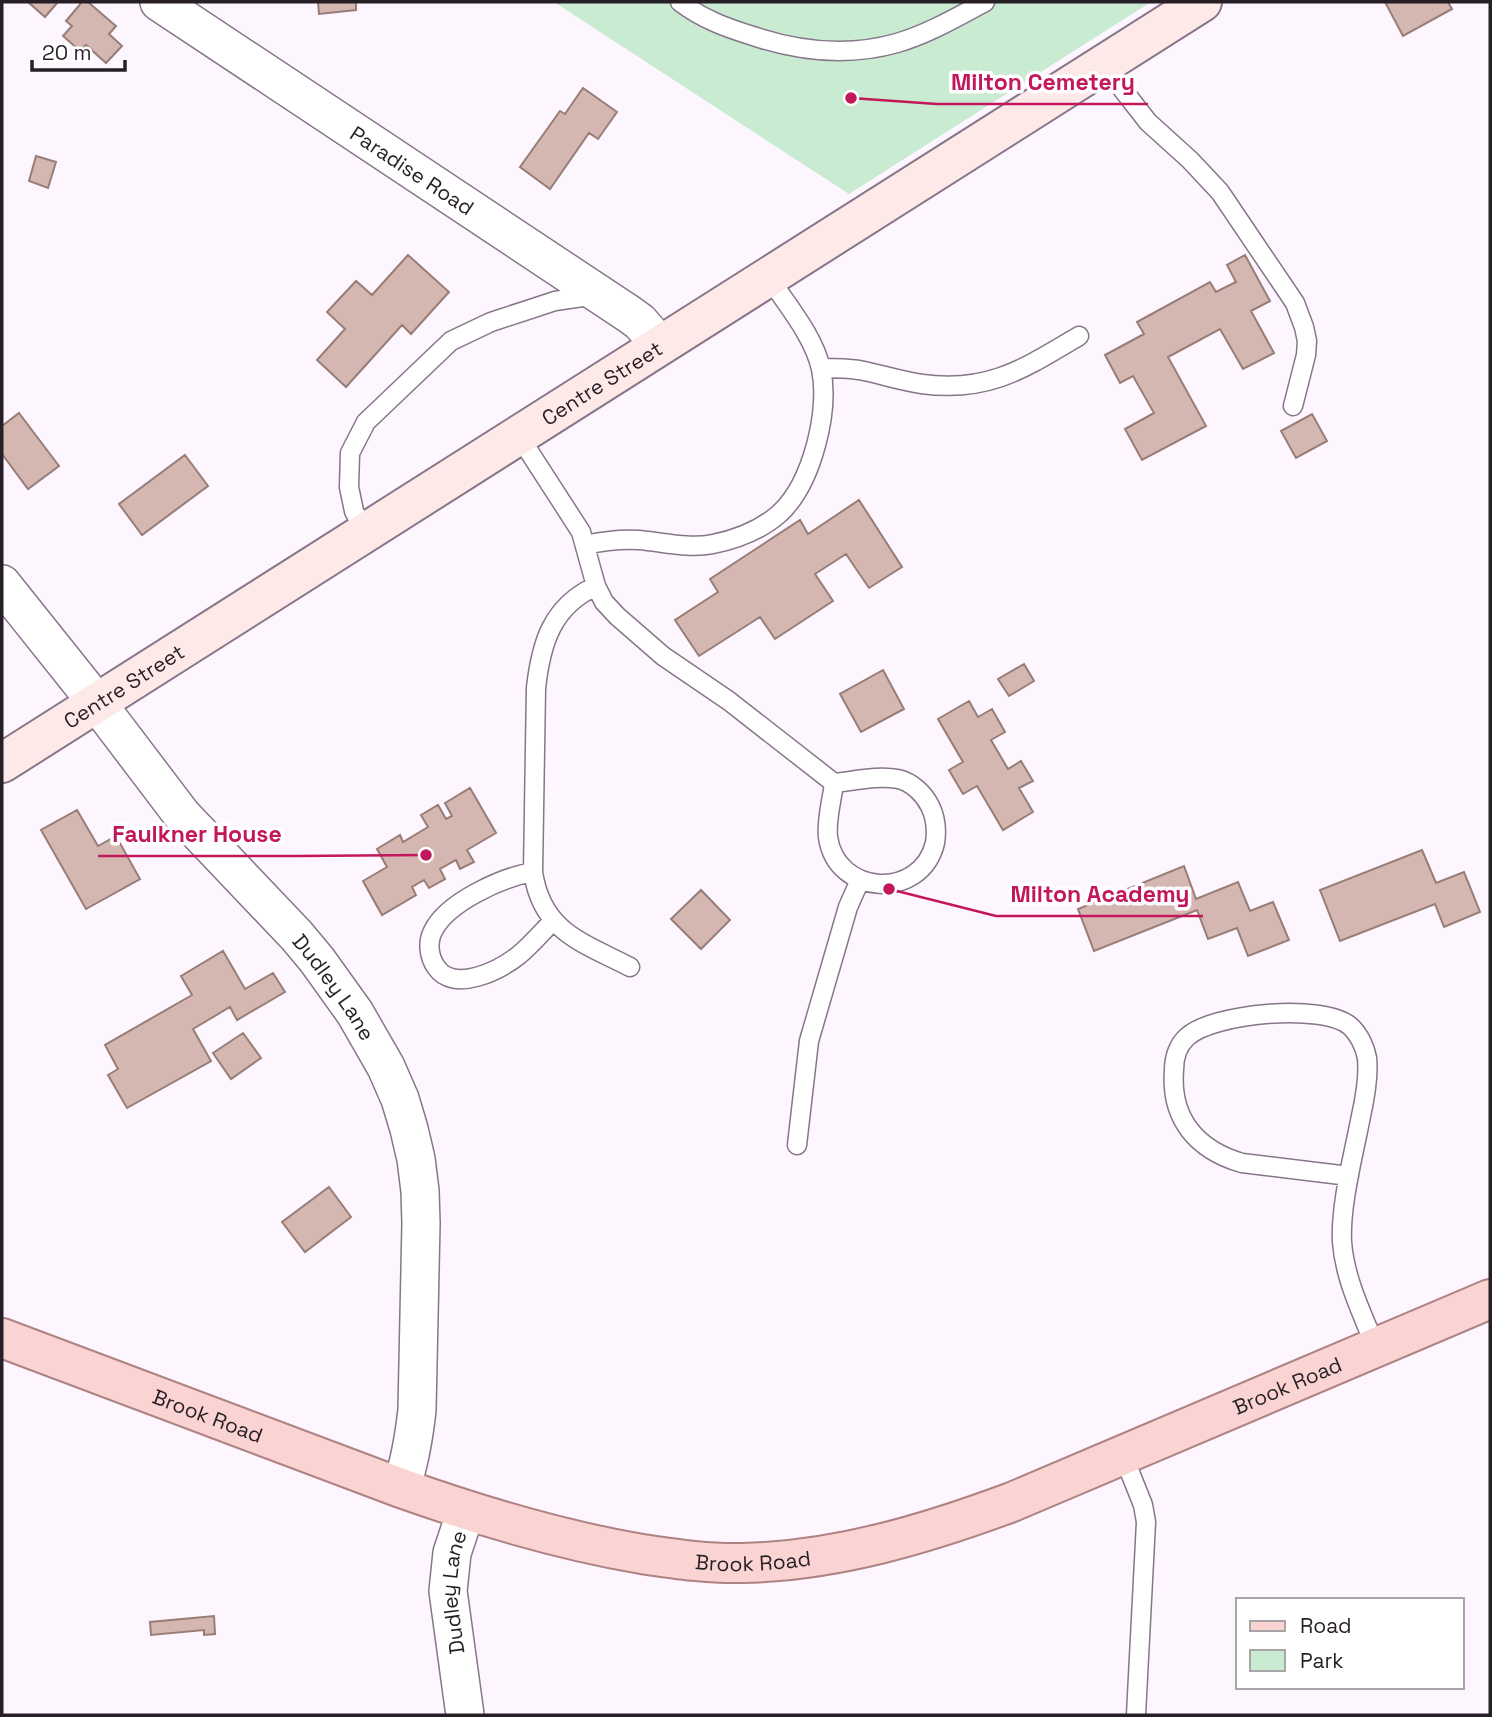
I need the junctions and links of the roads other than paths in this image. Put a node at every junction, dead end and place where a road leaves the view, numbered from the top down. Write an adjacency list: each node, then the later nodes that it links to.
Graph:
1 (159, 2): 7 (street, Paradise Road)
2 (680, 2): 3 (lane)
3 (985, 2)
4 (1202, 2): 5 (street, Centre Street)
5 (1105, 63): 6 (street, Centre Street); 11 (lane)
6 (768, 276): 9 (street, Centre Street); 10 (lane)
7 (599, 294): 9 (street, Paradise Road); 13 (lane)
8 (1079, 336): 10 (lane)
9 (660, 345): 12 (street, Centre Street)
10 (821, 368): 14 (lane)
11 (1293, 406)
12 (519, 436): 13 (street, Centre Street); 14 (lane)
13 (365, 533): 17 (street, Centre Street)
14 (586, 545): 16 (lane)
15 (2, 584): 17 (street, Dudley Lane)
16 (596, 586): 19 (lane); 20 (lane)
17 (97, 703): 18 (street, Centre Street); 30 (street, Dudley Lane)
18 (2, 763)
19 (834, 783): 21 (lane); 21 (lane)
20 (533, 872): 22 (lane); 22 (lane)
21 (860, 880): 24 (lane)
22 (553, 921): 23 (lane)
23 (630, 967)
24 (797, 1145)
25 (1349, 1176): 25 (lane); 28 (lane)
26 (1490, 1299): 28 (main road, Brook Road)
27 (2, 1338): 30 (main road, Brook Road)
28 (1377, 1348): 29 (main road, Brook Road)
29 (1123, 1455): 31 (main road, Brook Road); 33 (lane)
30 (401, 1488): 31 (main road, Brook Road)
31 (466, 1511): 32 (street, Dudley Lane)
32 (465, 1715)
33 (1136, 1715)

